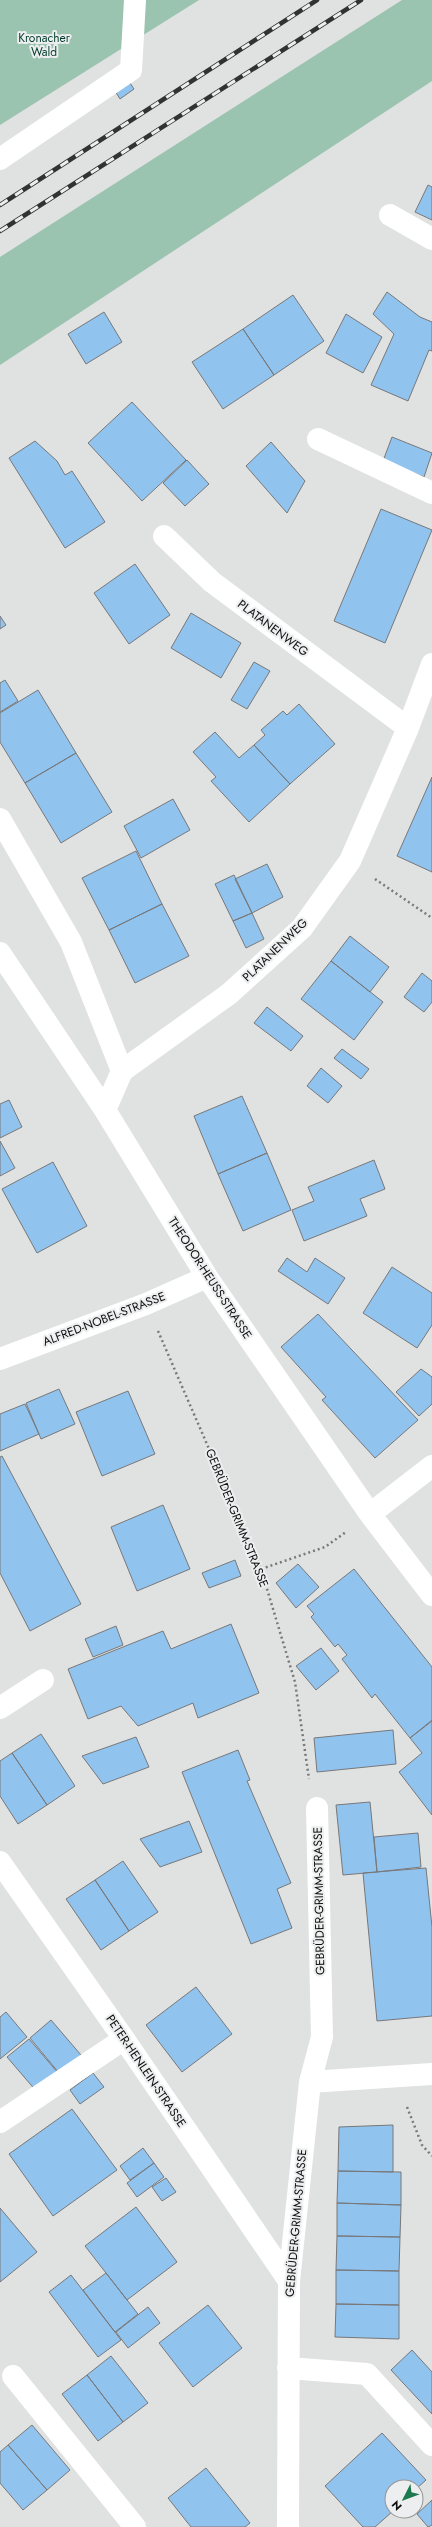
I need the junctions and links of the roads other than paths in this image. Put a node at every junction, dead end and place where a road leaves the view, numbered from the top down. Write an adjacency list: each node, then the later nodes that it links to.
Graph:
1 (135, 0): 2 (street)
2 (0, 159)
3 (390, 215): 4 (street)
4 (432, 239)
5 (318, 439): 6 (street)
6 (432, 493)
7 (164, 536): 9 (street, PLATANENWEG)
8 (432, 664): 9 (street, PLATANENWEG)
9 (408, 728): 12 (street, PLATANENWEG)
10 (0, 819): 12 (street)
11 (0, 953): 13 (street, THEODOR-HEUSS-STRASSE)
12 (122, 1071): 13 (street)
13 (105, 1110): 14 (street, THEODOR-HEUSS-STRASSE)
14 (207, 1277): 15 (street, ALFRED-NOBEL-STRASSE); 17 (street, THEODOR-HEUSS-STRASSE)
15 (0, 1359)
16 (432, 1466): 17 (street)
17 (370, 1514): 18 (street, THEODOR-HEUSS-STRASSE)
18 (432, 1595)
19 (43, 1680): 20 (street)
20 (0, 1708)
21 (317, 1808): 25 (street, GEBRÜDER-GRIMM-STRASSE)
22 (0, 1862): 23 (street, PETER-HENLEIN-STRASSE)
23 (124, 2039): 26 (street); 27 (street, PETER-HENLEIN-STRASSE)
24 (432, 2074): 25 (street)
25 (310, 2082): 27 (street, GEBRÜDER-GRIMM-STRASSE)
26 (0, 2122)
27 (289, 2281): 28 (street, GEBRÜDER-GRIMM-STRASSE)
28 (288, 2368): 30 (street); 32 (street, GEBRÜDER-GRIMM-STRASSE)
29 (13, 2376): 31 (street)
30 (432, 2445)
31 (135, 2527)
32 (288, 2527)

